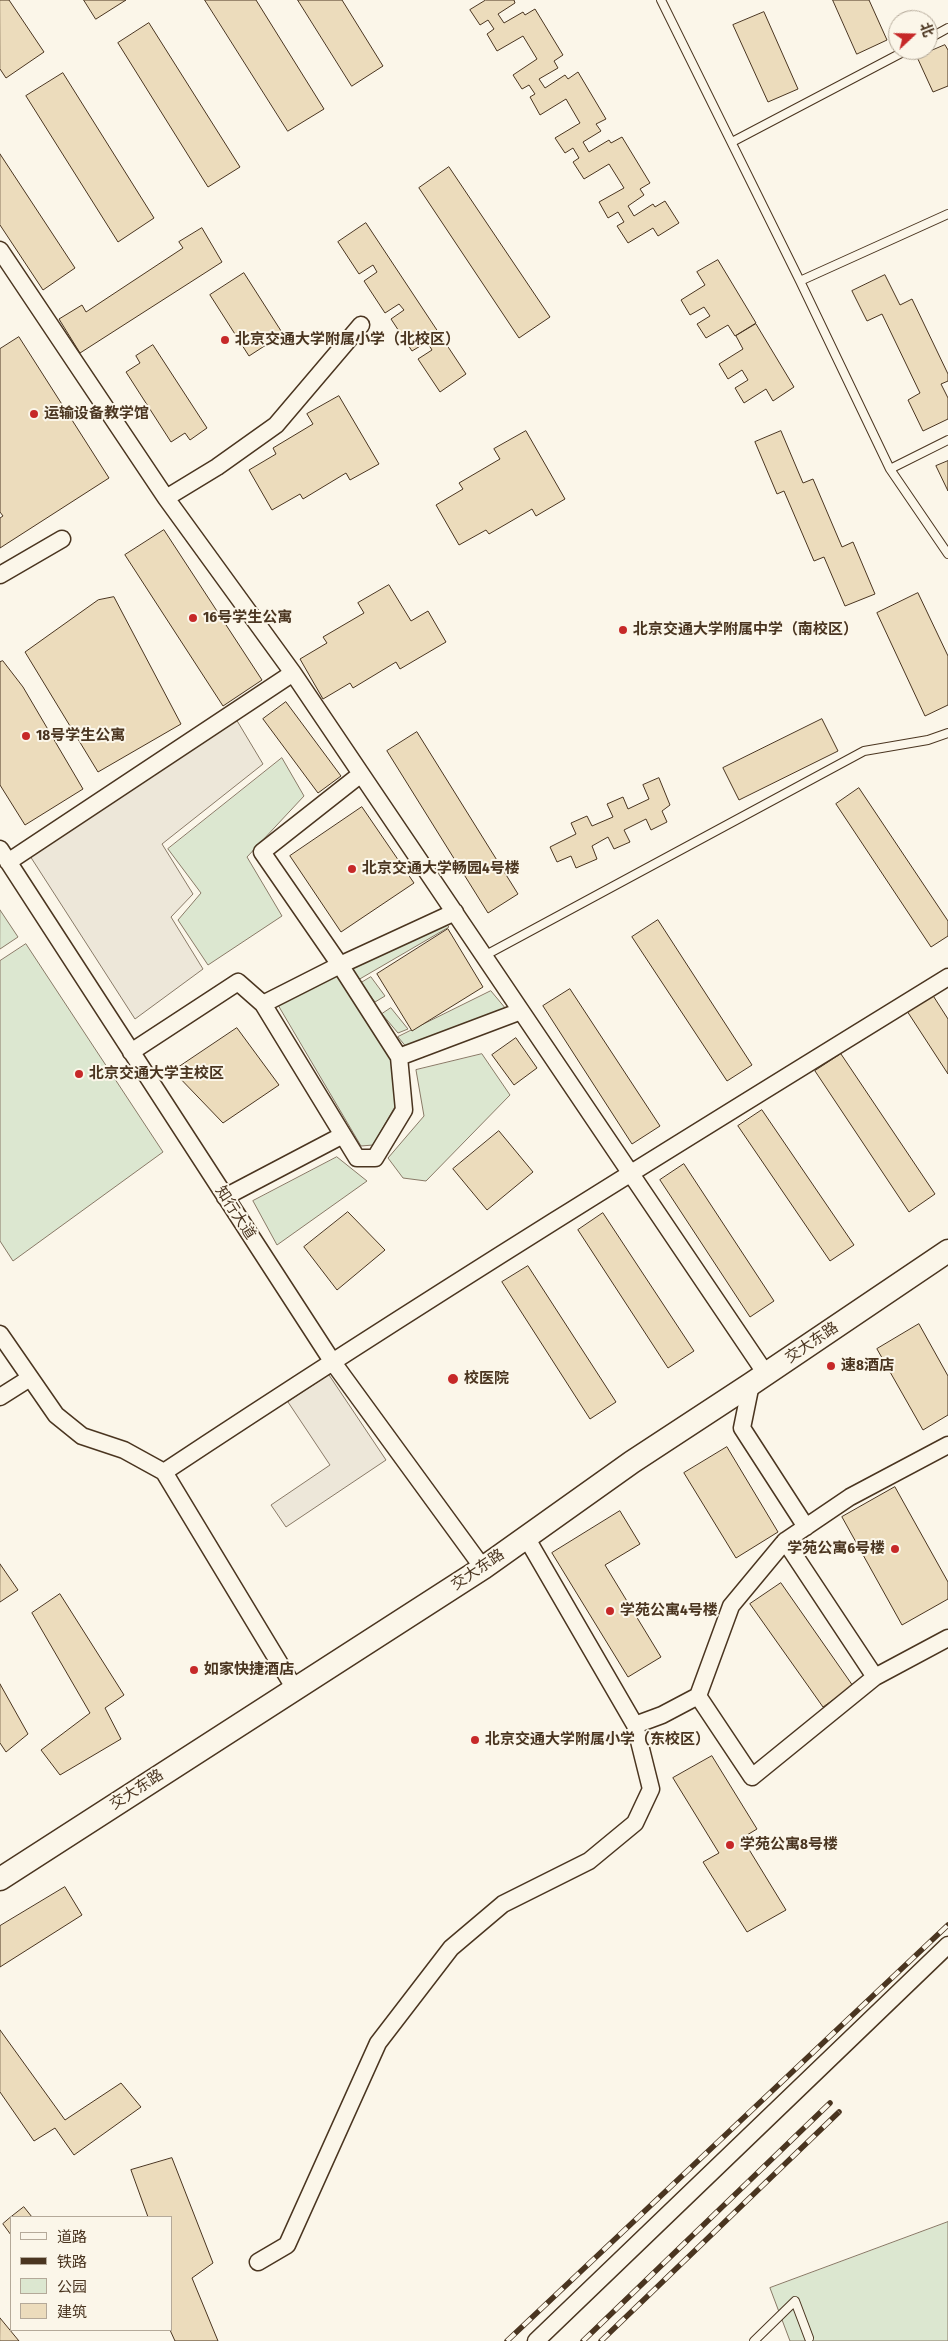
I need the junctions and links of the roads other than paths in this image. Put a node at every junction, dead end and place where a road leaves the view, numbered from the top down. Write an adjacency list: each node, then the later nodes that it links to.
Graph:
1 (661, 0): 3 (lane)
2 (888, 60): 3 (lane)
3 (732, 142): 6 (lane)
4 (948, 214): 6 (lane)
5 (0, 250): 10 (street)
6 (800, 281): 9 (lane)
7 (361, 325): 10 (street)
8 (948, 440): 9 (lane)
9 (890, 469): 12 (lane)
10 (166, 498): 14 (street)
11 (62, 539): 13 (street)
12 (948, 554)
13 (0, 575)
14 (293, 673): 16 (street); 17 (street)
15 (948, 733): 19 (lane)
16 (362, 774): 18 (street); 20 (street)
17 (4, 856): 24 (street, 知行大道)
18 (455, 912): 19 (street); 20 (street)
19 (484, 956): 23 (street)
20 (340, 965): 22 (street); 25 (street)
21 (948, 976): 27 (street)
22 (263, 1004): 24 (street); 26 (street)
23 (521, 1011): 25 (street); 27 (street)
24 (131, 1052): 28 (street, 知行大道)
25 (399, 1057): 26 (street)
26 (342, 1135): 28 (street)
27 (631, 1172): 31 (street); 33 (street)
28 (225, 1196): 31 (street, 知行大道)
29 (948, 1251): 33 (street, 交大东路)
30 (0, 1334): 32 (street)
31 (332, 1362): 36 (street); 40 (street, 知行大道)
32 (30, 1378): 34 (street); 36 (street)
33 (758, 1379): 37 (street); 38 (street, 交大东路)
34 (0, 1397)
35 (948, 1445): 37 (street)
36 (164, 1472): 43 (street)
37 (806, 1527): 39 (street)
38 (526, 1537): 40 (street, 交大东路); 45 (street)
39 (785, 1541): 42 (street); 44 (street)
40 (483, 1568): 43 (street, 交大东路)
41 (948, 1638): 42 (street)
42 (875, 1677): 44 (street)
43 (295, 1689): 46 (street, 交大东路)
44 (698, 1696): 45 (street)
45 (636, 1725): 48 (street)
46 (0, 1879)
47 (948, 1945): 50 (street)
48 (258, 2262)
49 (809, 2338): 51 (lane)
50 (536, 2341)
51 (754, 2341)

